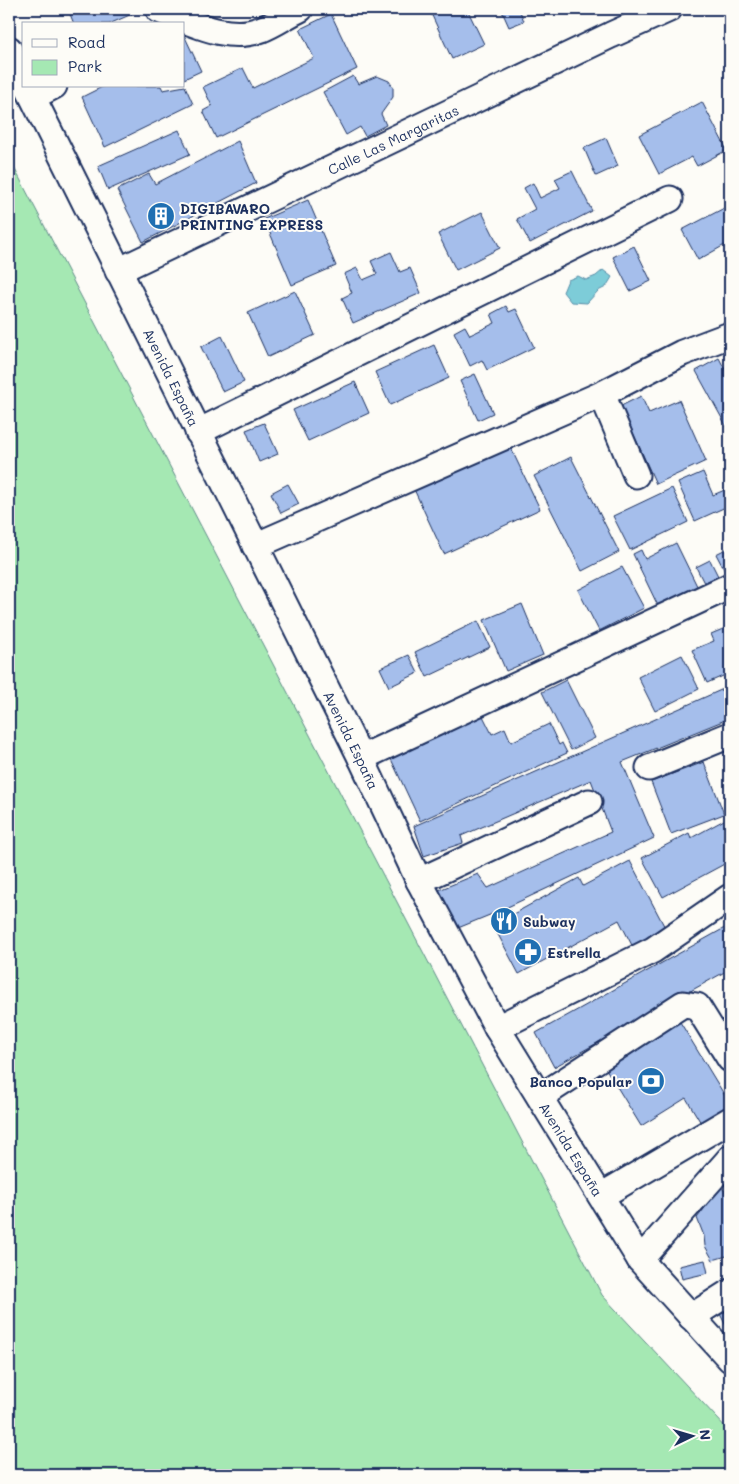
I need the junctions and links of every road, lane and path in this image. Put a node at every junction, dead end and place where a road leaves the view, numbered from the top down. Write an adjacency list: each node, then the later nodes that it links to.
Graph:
1 (300, 9): 5 (street)
2 (669, 9): 10 (street, Calle Las Margaritas)
3 (155, 14): 4 (street)
4 (183, 22)
5 (185, 23)
6 (9, 49): 7 (street, Avenida España)
7 (22, 69)
8 (34, 88): 10 (street, Avenida España)
9 (670, 199): 13 (street)
10 (118, 271): 13 (street, Avenida España)
11 (730, 335): 12 (street)
12 (602, 394): 14 (street); 15 (street)
13 (198, 432): 15 (street, Avenida España)
14 (636, 475)
15 (255, 546): 18 (street, Avenida España)
16 (730, 586): 18 (street)
17 (729, 737): 19 (street)
18 (361, 758): 21 (street, Avenida España)
19 (649, 768)
20 (589, 802): 21 (street)
21 (419, 881): 23 (street, Avenida España)
22 (730, 897): 23 (street)
23 (497, 1028): 25 (street, Avenida España)
24 (730, 1059): 25 (street)
25 (540, 1097): 28 (street, Avenida España)
26 (730, 1120): 28 (street)
27 (730, 1158): 29 (street)
28 (601, 1196): 29 (street, Avenida España)
29 (640, 1260): 31 (street, Avenida España)
30 (730, 1292): 31 (street)
31 (692, 1317): 32 (street, Avenida España)
32 (730, 1359)

